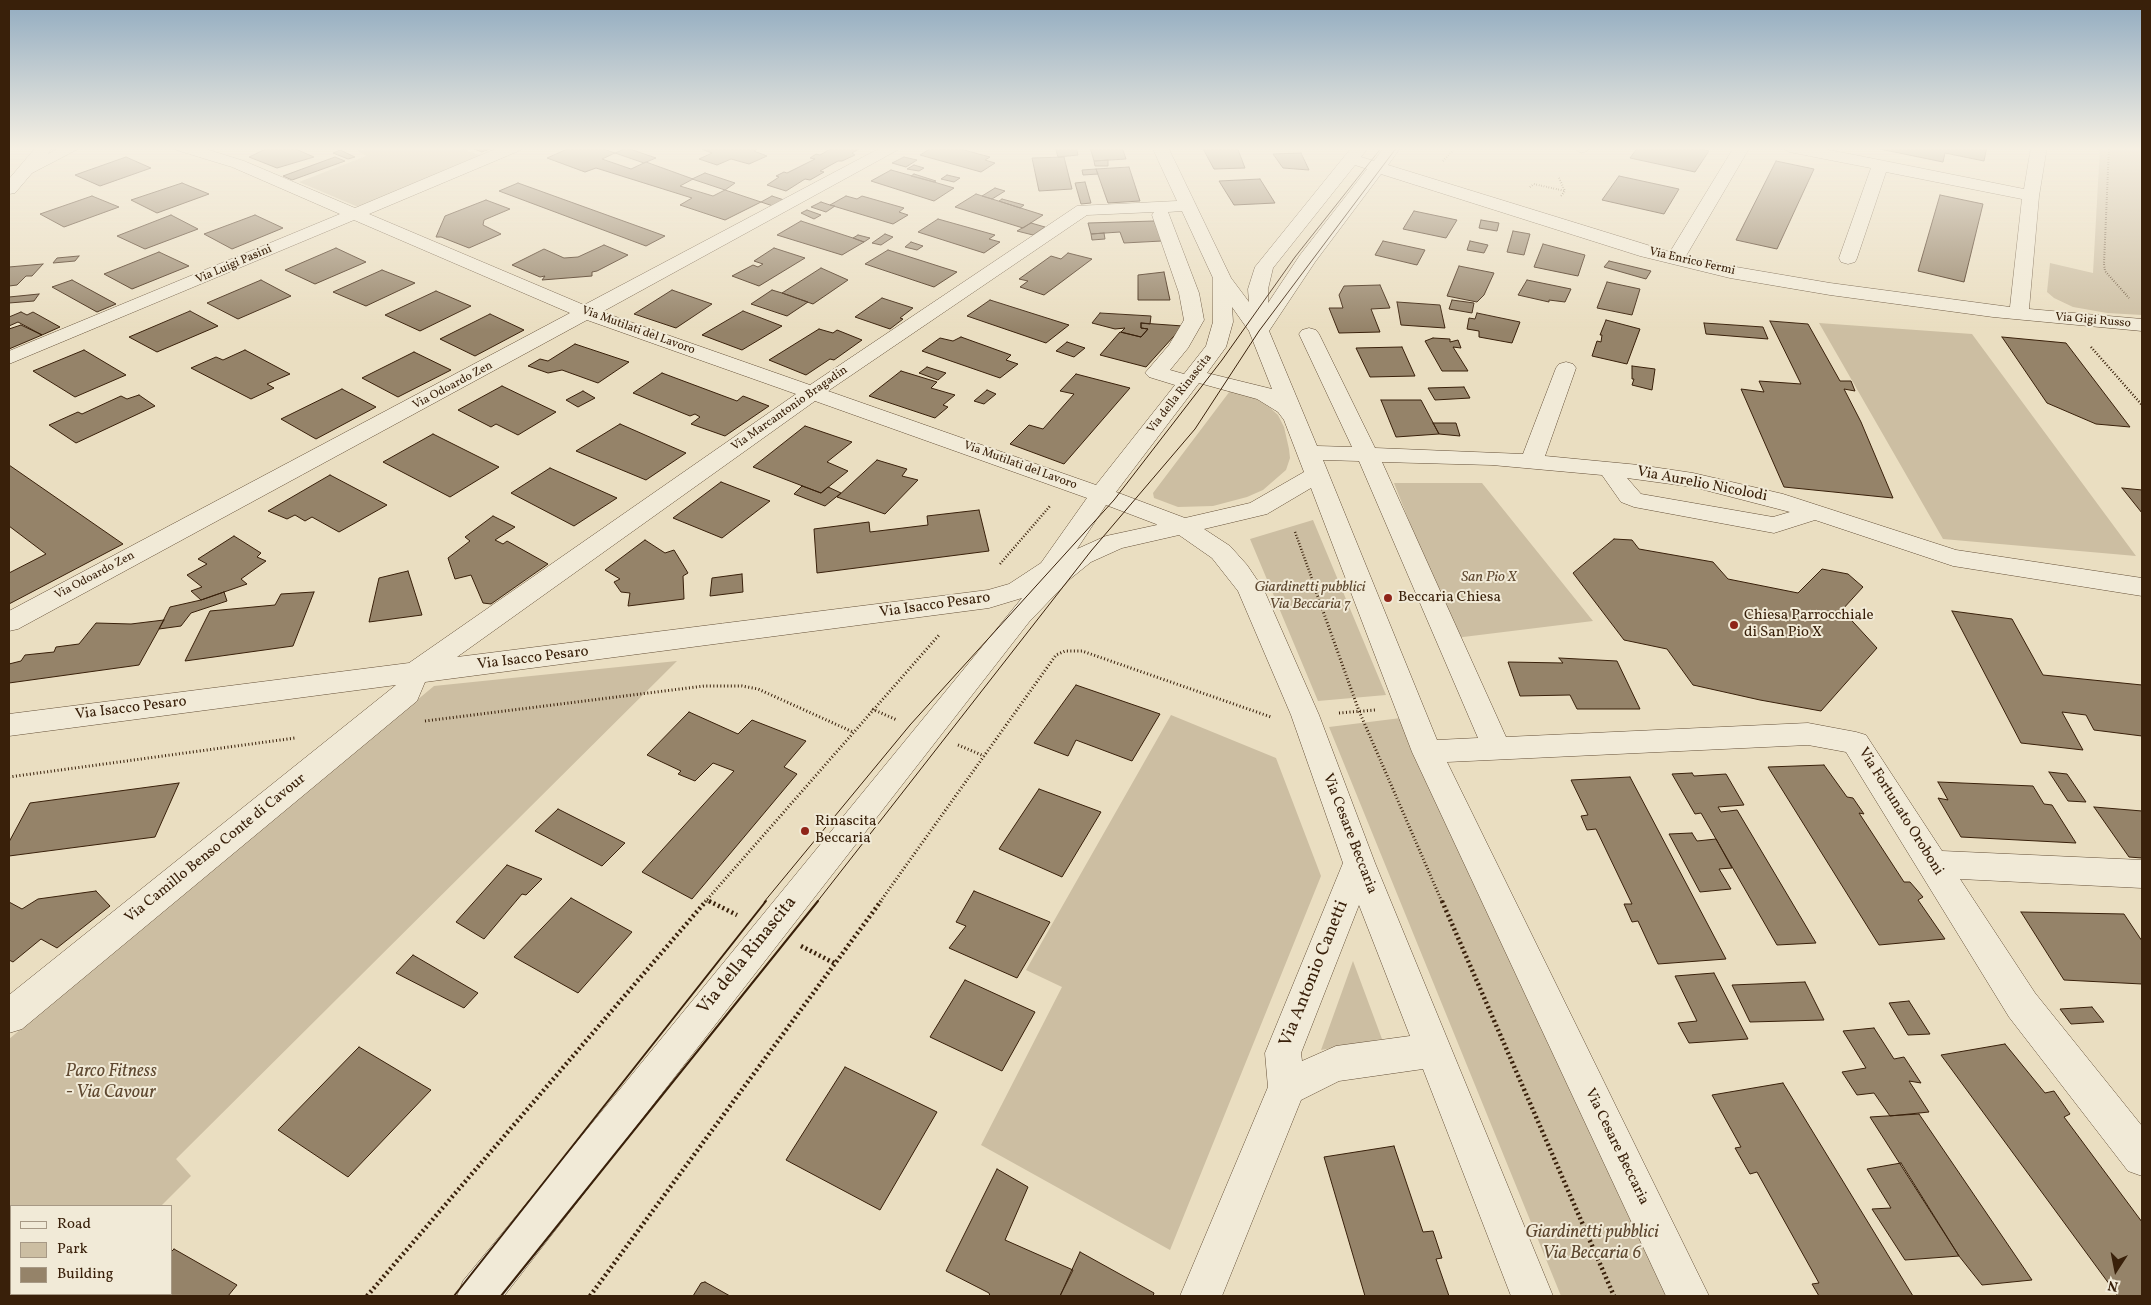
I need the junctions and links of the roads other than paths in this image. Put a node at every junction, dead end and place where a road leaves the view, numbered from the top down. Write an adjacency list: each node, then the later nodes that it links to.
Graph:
1 (340, 208): 12 (street, Via Mutilati del Lavoro)
2 (369, 208): 12 (street, Via Luigi Pasini)
3 (784, 208): 17 (street, Via Odoardo Zen)
4 (1138, 208): 28 (street, Via Marcantonio Bragadin)
5 (1189, 208): 16 (street)
6 (1310, 208): 23 (street)
7 (1346, 208): 23 (street)
8 (1509, 208): 15 (street, Via Enrico Fermi)
9 (1706, 208): 15 (street)
10 (1865, 208): 14 (street)
11 (2030, 208): 18 (street)
12 (354, 214): 17 (street, Via Mutilati del Lavoro); 25 (street, Via Luigi Pasini)
13 (1161, 215): 20 (street)
14 (1848, 258)
15 (1675, 260): 18 (street, Via Enrico Fermi)
16 (1222, 278): 21 (street, Via della Rinascita); 23 (street)
17 (588, 314): 28 (street, Via Mutilati del Lavoro); 38 (street, Via Odoardo Zen)
18 (2019, 314): 19 (street, Via Enrico Fermi)
19 (2043, 316): 22 (street, Via Gigi Russo)
20 (1194, 320): 21 (street); 27 (street, Via Cesare Beccaria)
21 (1223, 322): 27 (street, Via della Rinascita)
22 (2142, 325)
23 (1259, 331): 29 (street)
24 (1309, 334): 30 (street)
25 (9, 358)
26 (1566, 368): 31 (street)
27 (1192, 379): 29 (street, Via Cesare Beccaria); 33 (street, Via della Rinascita)
28 (813, 392): 33 (street, Via Mutilati del Lavoro); 39 (street, Via Marcantonio Bragadin)
29 (1295, 419): 32 (street, Via Cesare Beccaria)
30 (1368, 456): 31 (street); 32 (street); 41 (street)
31 (1531, 462): 36 (street)
32 (1313, 464): 34 (street); 42 (street, Via Cesare Beccaria)
33 (1101, 495): 34 (street, Via Mutilati del Lavoro); 35 (street, Via della Rinascita)
34 (1186, 528): 37 (street); 43 (street, Via Cesare Beccaria)
35 (1050, 569): 37 (street, Via della Rinascita); 39 (street, Via Isacco Pesaro)
36 (2142, 586)
37 (1020, 616): 50 (street, Via della Rinascita)
38 (9, 622)
39 (414, 674): 40 (street, Via Isacco Pesaro); 46 (street, Via Camillo Benso Conte di Cavour)
40 (9, 725)
41 (1497, 749): 42 (street, Via Fortunato Oroboni); 44 (street, Via Fortunato Oroboni)
42 (1427, 752): 53 (street, Via Cesare Beccaria)
43 (1359, 863): 47 (street, Via Cesare Beccaria); 48 (street, Via Antonio Canetti)
44 (1933, 864): 45 (street); 49 (street, Via Fortunato Oroboni)
45 (2142, 874)
46 (9, 1017)
47 (1433, 1050): 48 (street); 52 (street, Via Cesare Beccaria)
48 (1287, 1087): 51 (street, Via Antonio Canetti)
49 (2142, 1157)
50 (478, 1296)
51 (1201, 1296)
52 (1532, 1296)
53 (1688, 1296)

